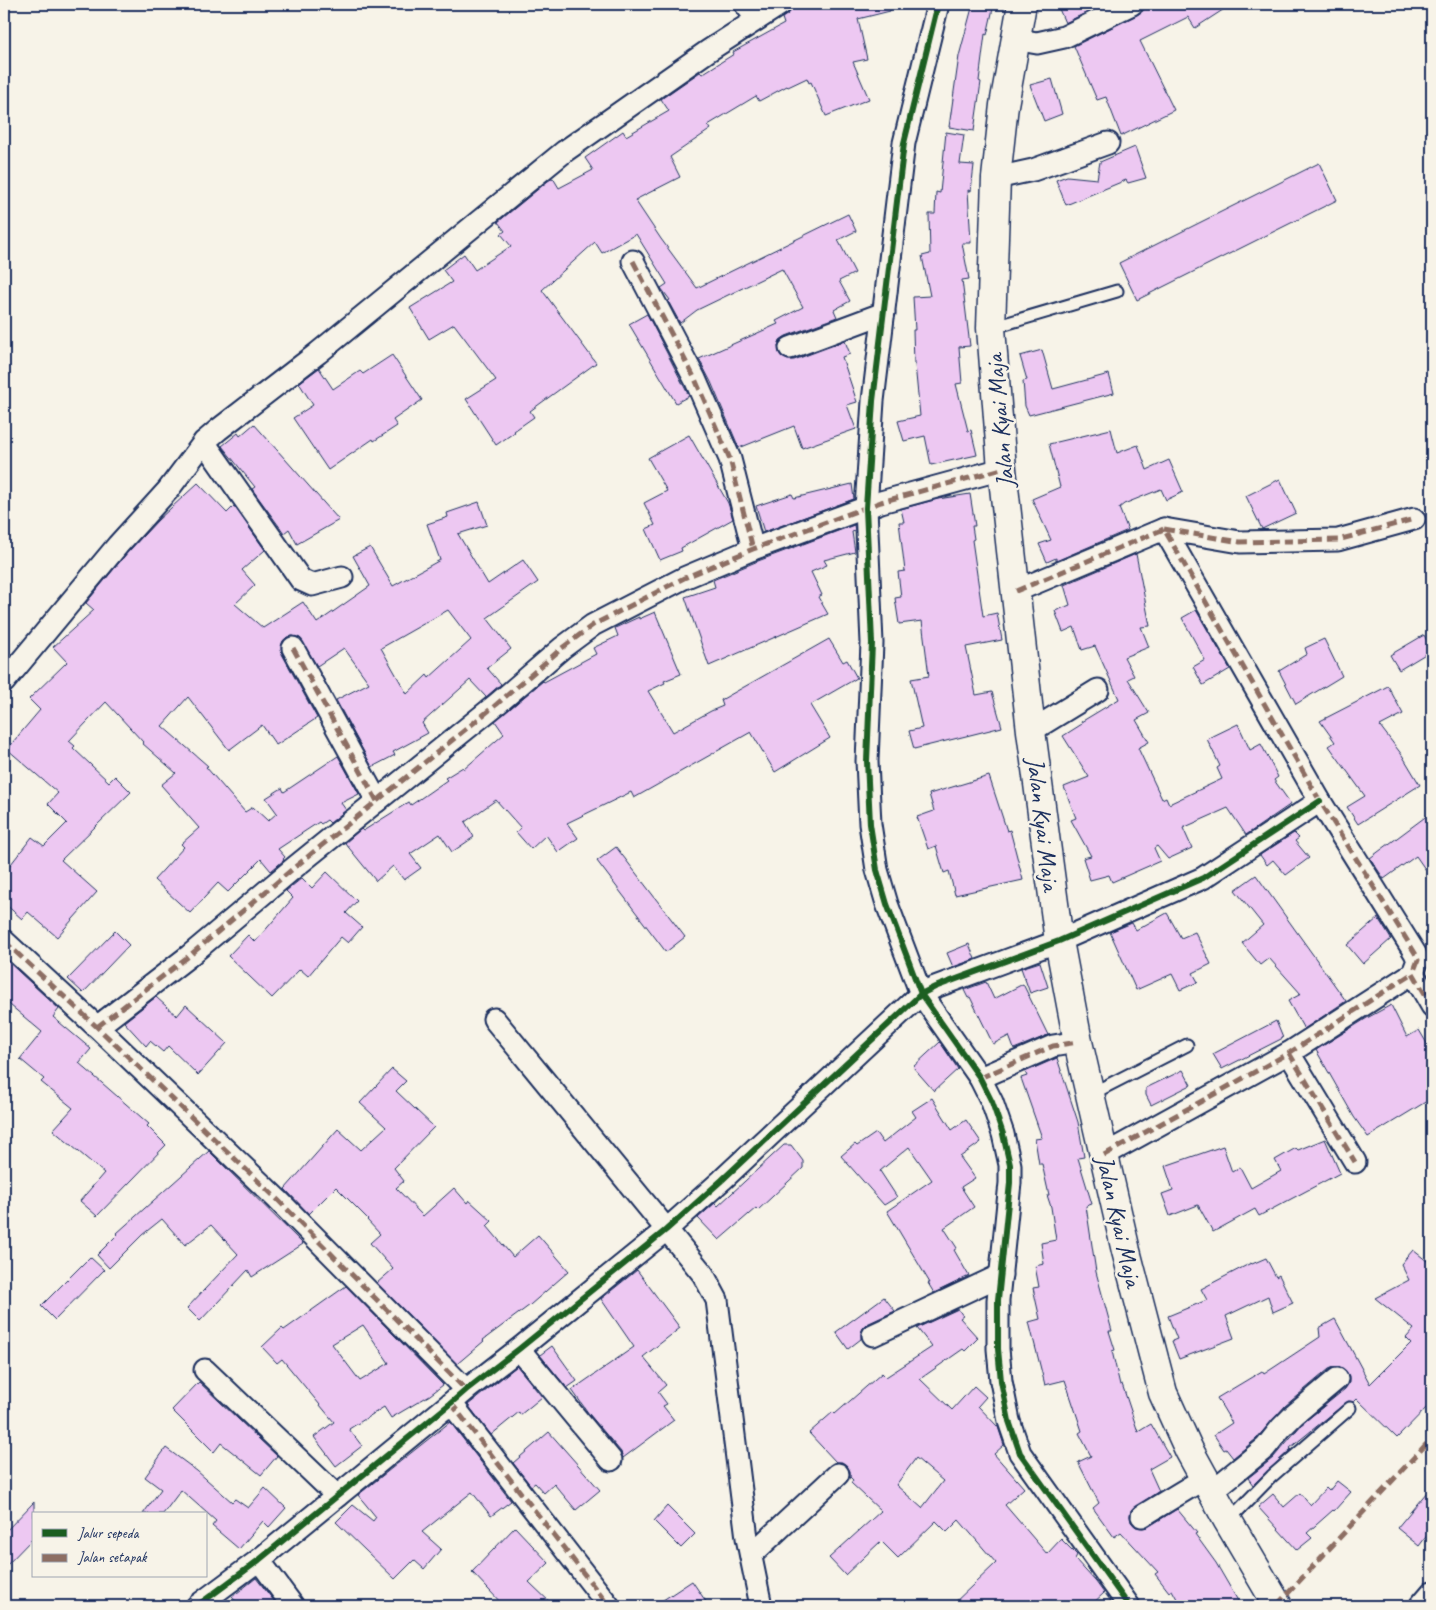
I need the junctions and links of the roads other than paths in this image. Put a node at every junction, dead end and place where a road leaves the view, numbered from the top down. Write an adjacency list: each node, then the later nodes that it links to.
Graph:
1 (781, 4): 5 (street)
2 (938, 4): 11 (street)
3 (1022, 4): 6 (main road, Jalan Kyai Maja)
4 (1132, 4): 6 (street)
5 (751, 11): 14 (street)
6 (1014, 40): 8 (main road, Jalan Kyai Maja)
7 (1108, 143): 8 (street)
8 (996, 178): 12 (main road, Jalan Kyai Maja)
9 (633, 261): 19 (street)
10 (1117, 291): 12 (lane)
11 (884, 313): 13 (street); 16 (street)
12 (991, 328): 15 (main road, Jalan Kyai Maja)
13 (790, 348)
14 (204, 442): 20 (street); 23 (street)
15 (1002, 469): 16 (street); 21 (main road, Jalan Kyai Maja)
16 (882, 503): 19 (street); 31 (street)
17 (1414, 519): 18 (street)
18 (1164, 529): 21 (street); 27 (street)
19 (753, 548): 26 (street)
20 (342, 577)
21 (1016, 591): 25 (main road, Jalan Kyai Maja)
22 (293, 648): 26 (street)
23 (4, 682)
24 (1098, 690): 25 (street)
25 (1031, 731): 29 (main road, Jalan Kyai Maja)
26 (377, 801): 34 (street)
27 (1320, 801): 29 (street); 30 (street)
28 (4, 941): 34 (street)
29 (1059, 941): 31 (street); 35 (main road, Jalan Kyai Maja)
30 (1414, 973): 32 (street); 37 (street)
31 (937, 987): 38 (street); 42 (street)
32 (1432, 1006)
33 (494, 1019): 42 (street)
34 (97, 1027): 48 (street)
35 (1078, 1042): 38 (street); 39 (main road, Jalan Kyai Maja)
36 (1188, 1045): 39 (lane)
37 (1288, 1052): 40 (street); 41 (street)
38 (991, 1072): 43 (street)
39 (1091, 1094): 40 (main road, Jalan Kyai Maja)
40 (1104, 1155): 52 (main road, Jalan Kyai Maja)
41 (1355, 1162)
42 (666, 1230): 45 (street); 56 (street)
43 (1001, 1275): 44 (street); 63 (street)
44 (873, 1335)
45 (519, 1349): 48 (street); 50 (street)
46 (205, 1370): 53 (street)
47 (1337, 1379): 52 (street)
48 (459, 1397): 53 (street); 62 (street)
49 (1350, 1408): 55 (lane)
50 (611, 1460)
51 (838, 1474): 56 (street)
52 (1208, 1485): 54 (street); 55 (main road, Jalan Kyai Maja)
53 (337, 1496): 57 (street)
54 (1142, 1516)
55 (1228, 1521): 64 (main road, Jalan Kyai Maja)
56 (751, 1555): 59 (street)
57 (259, 1560): 60 (street); 61 (street)
58 (1432, 1592): 65 (street)
59 (760, 1601)
60 (197, 1606)
61 (293, 1606)
62 (609, 1606)
63 (1129, 1606)
64 (1278, 1606)
65 (1420, 1606)

